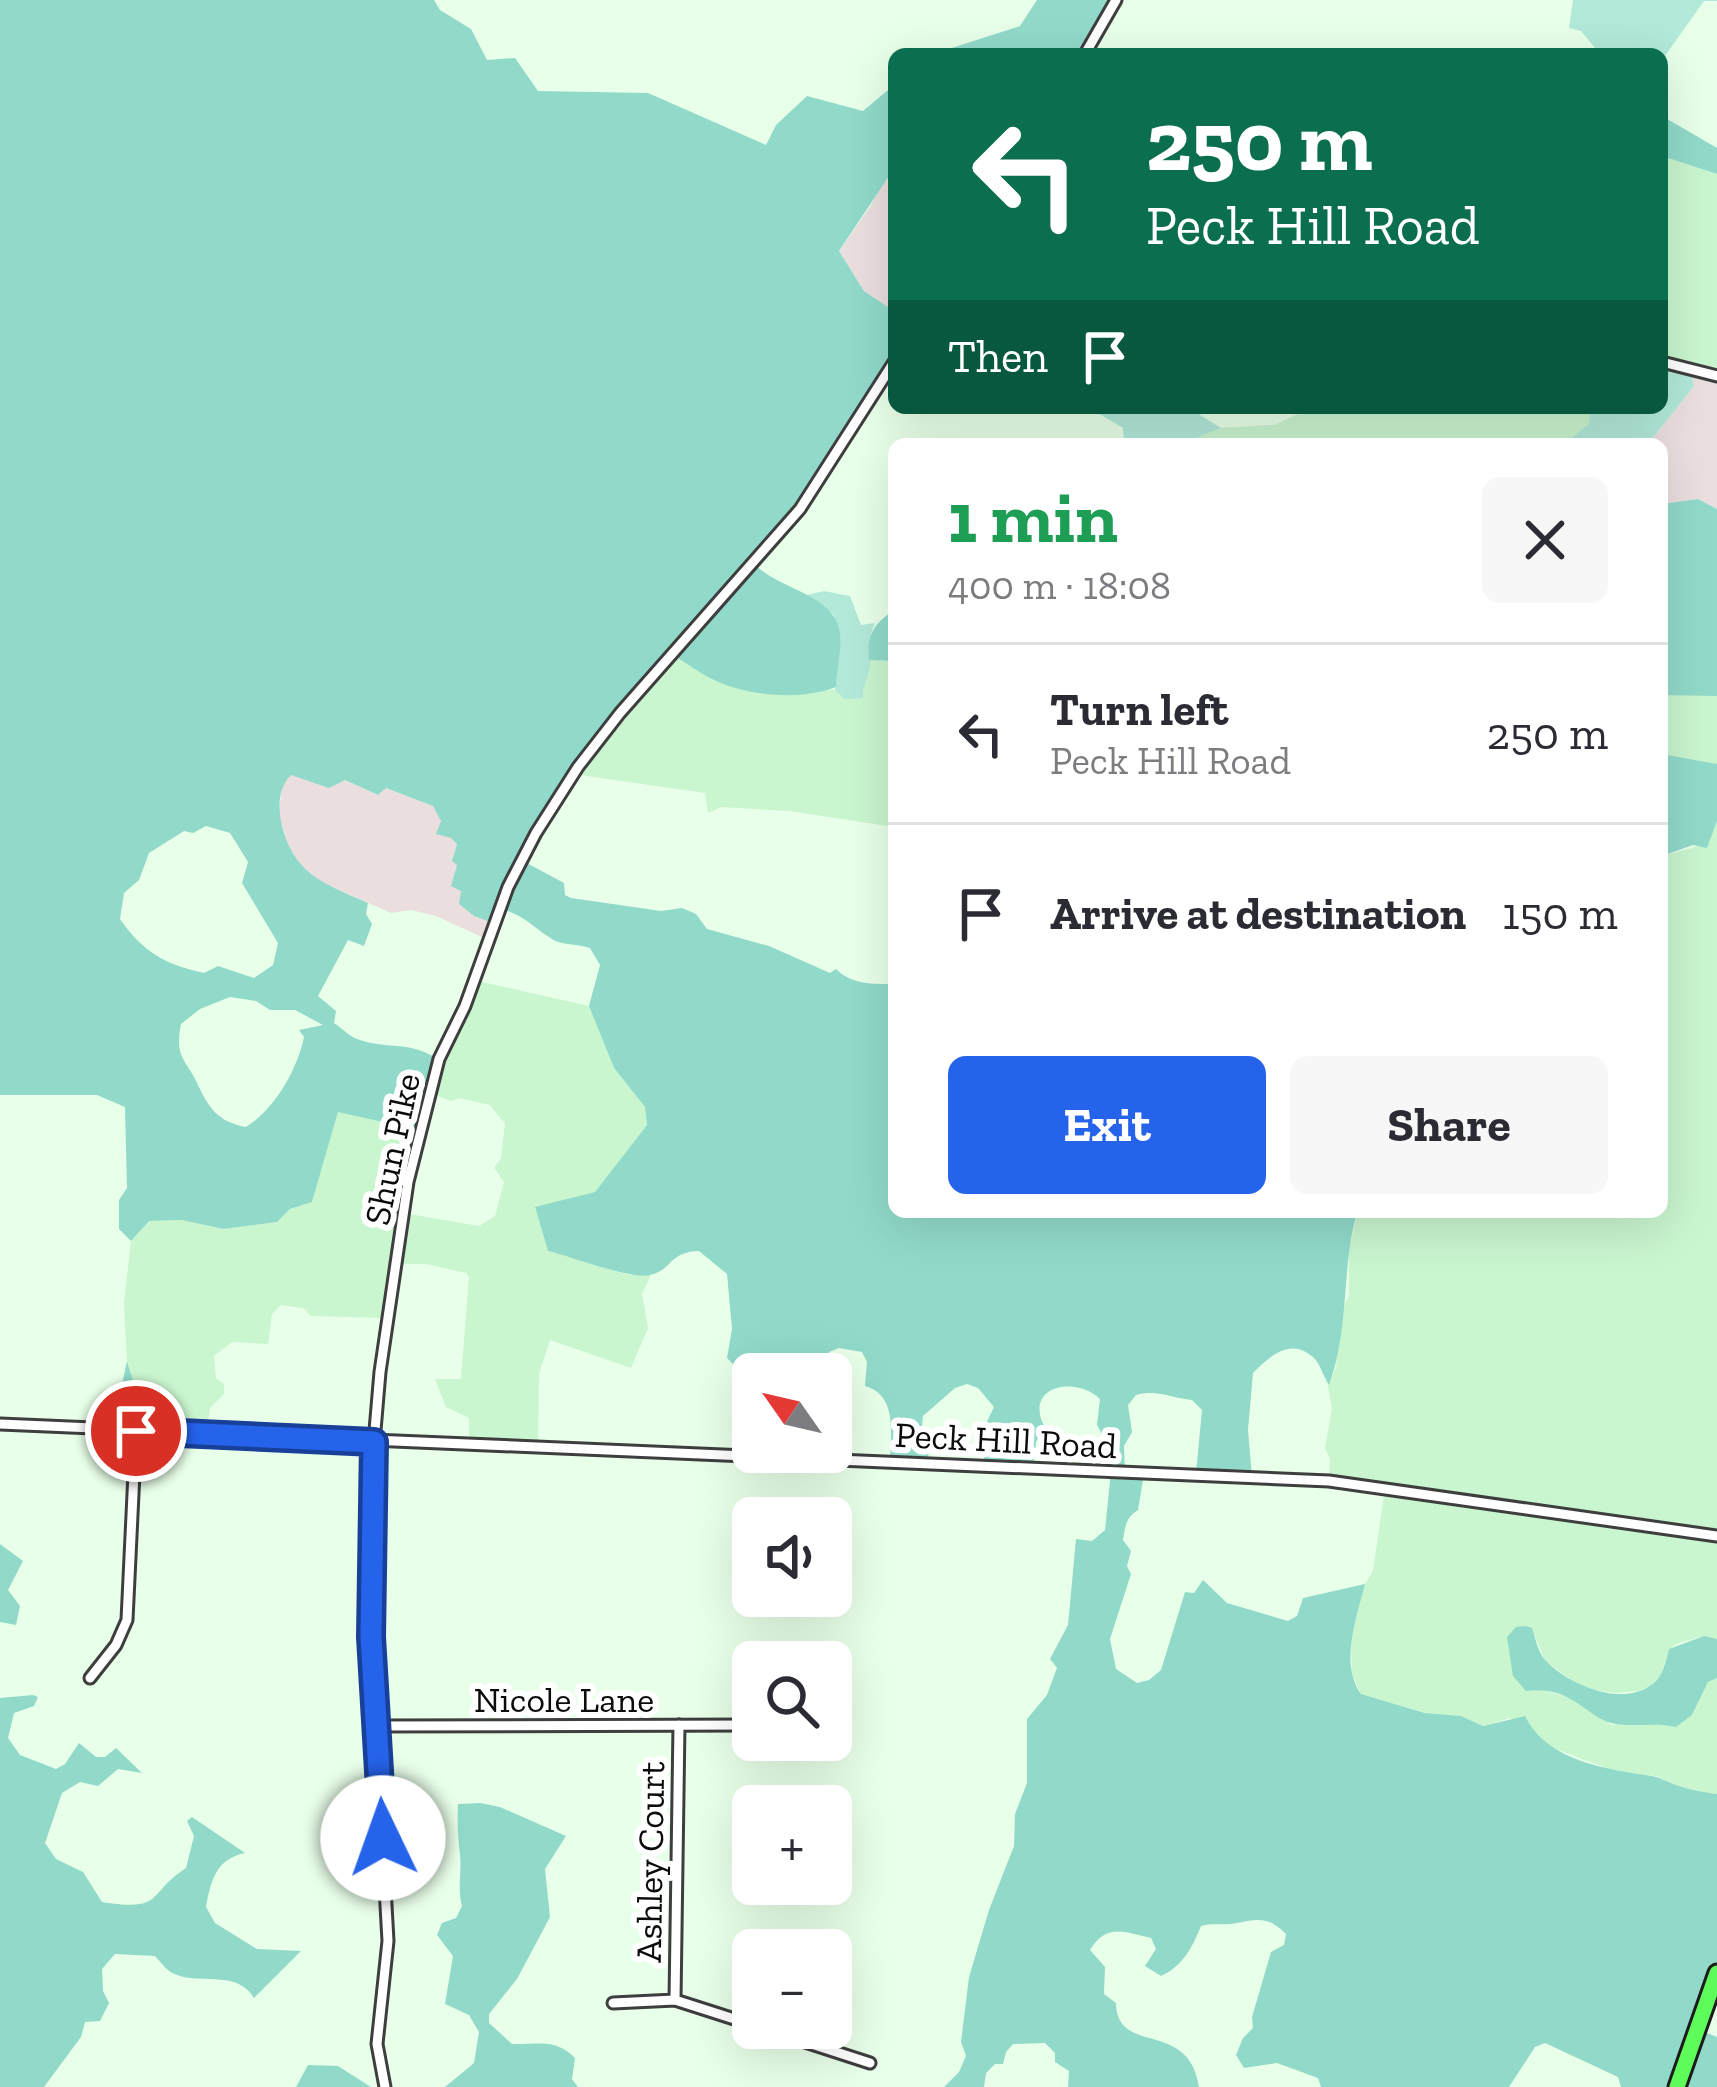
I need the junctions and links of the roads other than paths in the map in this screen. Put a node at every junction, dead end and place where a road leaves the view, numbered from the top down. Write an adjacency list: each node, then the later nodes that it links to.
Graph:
1 (1116, 0): 2 (street)
2 (1088, 48)
3 (1668, 364): 5 (street)
4 (888, 371): 8 (street, Shun Pike)
5 (1717, 376)
6 (0, 1424): 7 (street, Peck Hill Road)
7 (136, 1431): 8 (street, Peck Hill Road); 10 (street)
8 (374, 1442): 9 (street, Peck Hill Road); 13 (street, Shun Pike)
9 (1717, 1536)
10 (90, 1678)
11 (679, 1725): 12 (street, Nicole Lane); 13 (street, Nicole Lane); 15 (street, Ashley Court)
12 (732, 1725)
13 (376, 1726): 20 (street, Shun Pike)
14 (1717, 1973): 21 (main road)
15 (675, 2000): 16 (street, Ashley Court); 17 (street, Ashley Court)
16 (613, 2003)
17 (732, 2018)
18 (829, 2049): 19 (street)
19 (870, 2062)
20 (385, 2087)
21 (1677, 2087)

